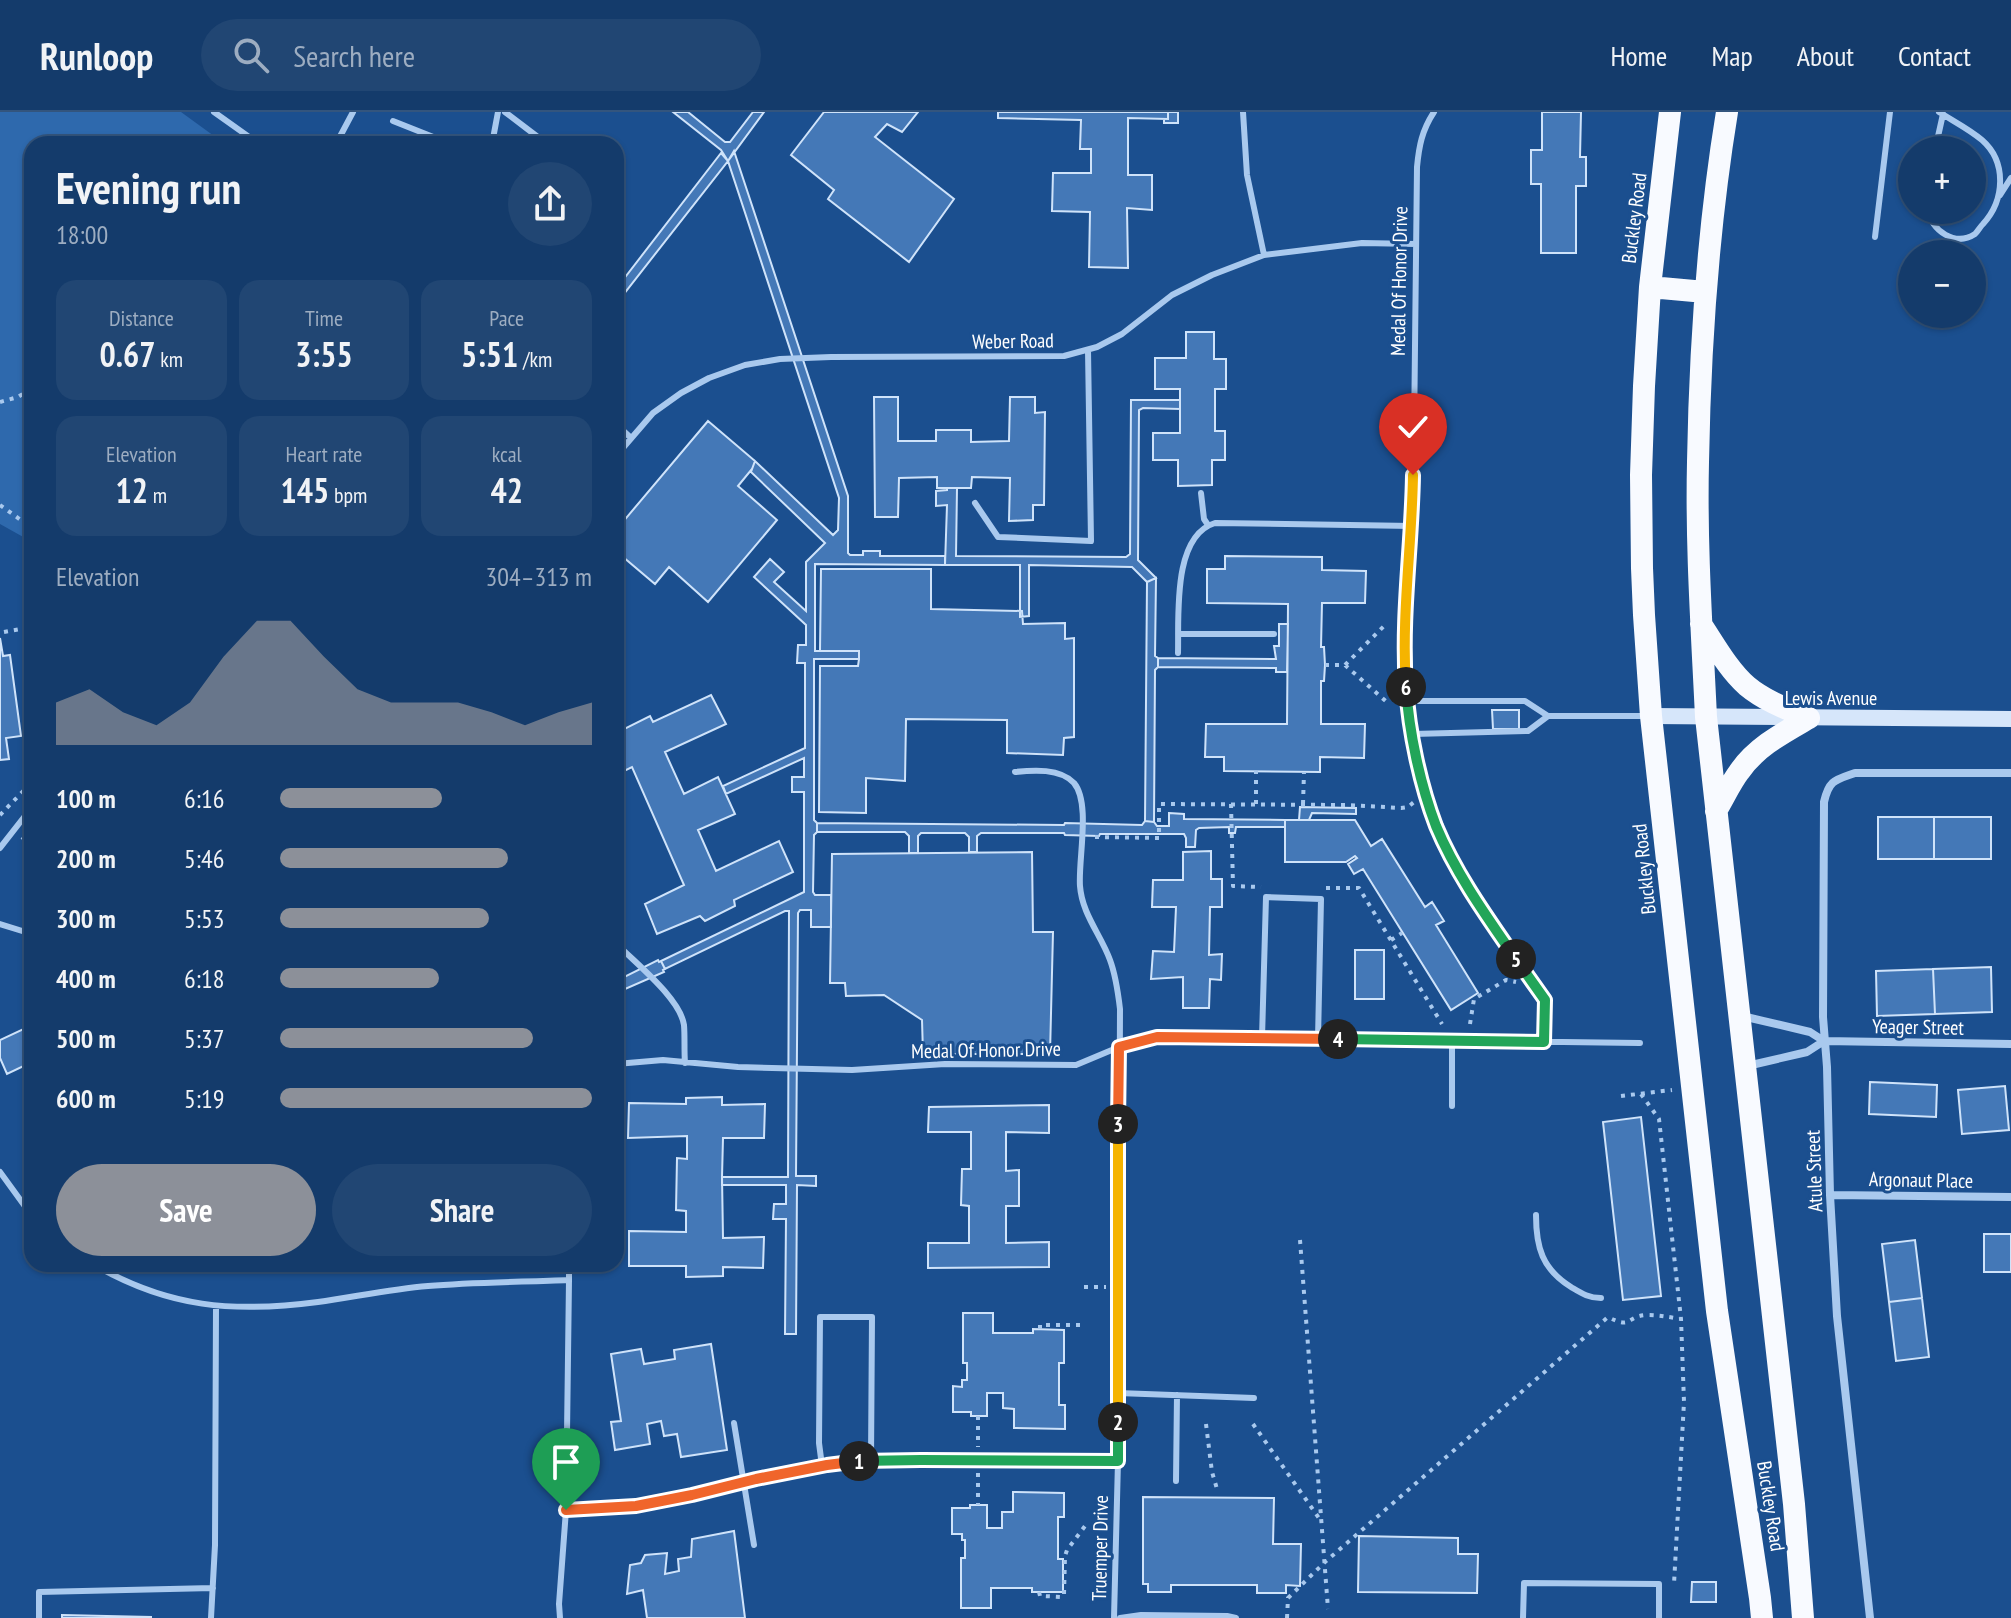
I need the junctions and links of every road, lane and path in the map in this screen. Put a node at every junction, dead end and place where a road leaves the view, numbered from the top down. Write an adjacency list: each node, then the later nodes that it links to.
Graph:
1 (214, 112): 12 (lane)
2 (353, 112): 13 (lane)
3 (498, 112): 15 (lane)
4 (505, 112): 16 (lane)
5 (1243, 112): 25 (lane)
6 (1434, 112): 24 (lane, Medal Of Honor Drive)
7 (1670, 112): 26 (highway, Buckley Road)
8 (1727, 112): 27 (highway, Buckley Road)
9 (1890, 112): 23 (lane)
10 (1941, 113): 17 (lane); 19 (lane)
11 (393, 121): 14 (lane)
12 (248, 136)
13 (340, 136)
14 (431, 136)
15 (494, 136)
16 (536, 136)
17 (1937, 136)
18 (2011, 178): 19 (lane)
19 (2000, 196): 20 (lane)
20 (1986, 221)
21 (1934, 224): 22 (lane)
22 (1984, 224)
23 (1875, 237)
24 (1416, 244): 25 (lane, Weber Road); 39 (lane, Medal Of Honor Drive)
25 (1264, 255): 28 (lane, Weber Road)
26 (1650, 287): 27 (highway); 52 (highway, Buckley Road)
27 (1705, 292): 41 (highway, Buckley Road)
28 (1088, 350): 32 (lane, Weber Road); 35 (lane)
29 (24, 393): 30 (path)
30 (0, 402)
31 (624, 431): 32 (lane)
32 (631, 438): 33 (lane, Weber Road)
33 (624, 446)
34 (1201, 493): 38 (lane)
35 (975, 503)
36 (0, 505): 37 (path)
37 (24, 523)
38 (1208, 525): 39 (lane); 44 (lane)
39 (1413, 526): 49 (lane, Medal Of Honor Drive)
40 (1387, 623): 48 (path)
41 (1701, 624): 53 (highway, Buckley Road); 54 (highway)
42 (24, 628): 43 (path)
43 (4, 632)
44 (1179, 634): 45 (lane); 46 (lane)
45 (1274, 634)
46 (1178, 653)
47 (1325, 665): 48 (path)
48 (1345, 665): 50 (path)
49 (1407, 701): 51 (lane); 56 (lane, Medal Of Honor Drive)
50 (1389, 704)
51 (1548, 716): 52 (lane); 56 (lane)
52 (1651, 716): 53 (main road, Lewis Avenue); 146 (highway, Buckley Road)
53 (1706, 717): 54 (main road, Lewis Avenue); 66 (highway, Buckley Road)
54 (1809, 718): 55 (main road, Lewis Avenue); 66 (highway)
55 (2011, 719)
56 (1413, 734): 86 (lane, Medal Of Honor Drive)
57 (1256, 771): 64 (path)
58 (1015, 772): 89 (lane, Truemper Drive)
59 (1304, 772): 65 (path)
60 (2011, 773): 85 (street, Atule Street)
61 (24, 790): 67 (path)
62 (1414, 799): 65 (path)
63 (1231, 804): 64 (path); 69 (path); 71 (path)
64 (1256, 804): 65 (path)
65 (1303, 804)
66 (1716, 811): 79 (highway, Buckley Road)
67 (0, 815)
68 (24, 817): 70 (lane)
69 (1091, 837)
70 (0, 847)
71 (1265, 887)
72 (1312, 887): 76 (path)
73 (0, 924): 74 (lane)
74 (24, 932)
75 (1402, 933): 76 (path)
76 (1391, 940): 80 (path)
77 (624, 951): 91 (lane)
78 (1516, 982): 81 (path)
79 (1741, 1016): 85 (street); 92 (highway, Buckley Road)
80 (1442, 1024)
81 (1470, 1024)
82 (1262, 1038): 83 (lane, Medal Of Honor Drive); 83 (lane); 89 (lane, Medal Of Honor Drive)
83 (1318, 1039): 84 (lane, Medal Of Honor Drive)
84 (1452, 1041): 86 (lane, Medal Of Honor Drive); 96 (lane)
85 (1824, 1041): 88 (street, Yeager Street); 92 (street); 98 (street, Atule Street)
86 (1544, 1042): 87 (lane, Medal Of Honor Drive)
87 (1640, 1043)
88 (2011, 1044)
89 (1119, 1047): 91 (lane, Medal Of Honor Drive); 113 (lane, Truemper Drive)
90 (624, 1063): 91 (lane, Medal Of Honor Drive)
91 (685, 1063)
92 (1746, 1066): 147 (highway, Buckley Road)
93 (1672, 1090): 94 (path)
94 (1641, 1094): 95 (path); 110 (path)
95 (1621, 1096)
96 (1452, 1106)
97 (0, 1172): 100 (lane)
98 (1830, 1195): 99 (street, Argonaut Place); 148 (street, Atule Street)
99 (2011, 1197)
100 (24, 1205)
101 (1536, 1215): 108 (lane)
102 (1300, 1240): 130 (path)
103 (106, 1272): 109 (lane)
104 (569, 1272): 105 (lane)
105 (569, 1280): 109 (lane); 129 (lane)
106 (1084, 1287): 107 (path)
107 (1108, 1287)
108 (1601, 1298)
109 (216, 1307): 134 (lane)
110 (1681, 1319): 133 (path); 135 (path)
111 (1084, 1325): 112 (path)
112 (1040, 1329)
113 (1118, 1393): 114 (lane); 122 (lane, Truemper Drive)
114 (1177, 1395): 115 (lane); 126 (lane)
115 (1254, 1398)
116 (978, 1416): 120 (path)
117 (734, 1423): 125 (lane)
118 (1206, 1424): 127 (path)
119 (1253, 1424): 130 (path)
120 (978, 1450)
121 (871, 1460): 122 (lane); 123 (lane); 123 (lane)
122 (1118, 1461): 141 (lane, Truemper Drive)
123 (822, 1466): 125 (lane)
124 (978, 1473): 128 (path)
125 (745, 1481): 129 (lane); 132 (lane)
126 (1176, 1481)
127 (1217, 1489)
128 (978, 1505)
129 (566, 1510): 140 (lane)
130 (1322, 1522): 133 (path)
131 (1085, 1526): 136 (path)
132 (754, 1545)
133 (1325, 1562): 137 (path); 143 (path)
134 (213, 1588): 138 (lane); 139 (lane)
135 (1674, 1590)
136 (1039, 1592)
137 (1328, 1609)
138 (39, 1618)
139 (211, 1618)
140 (560, 1618)
141 (1117, 1618): 142 (lane)
142 (1236, 1618)
143 (1287, 1618)
144 (1523, 1618): 145 (lane)
145 (1659, 1618)
146 (1762, 1618)
147 (1803, 1618)
148 (1870, 1618)

